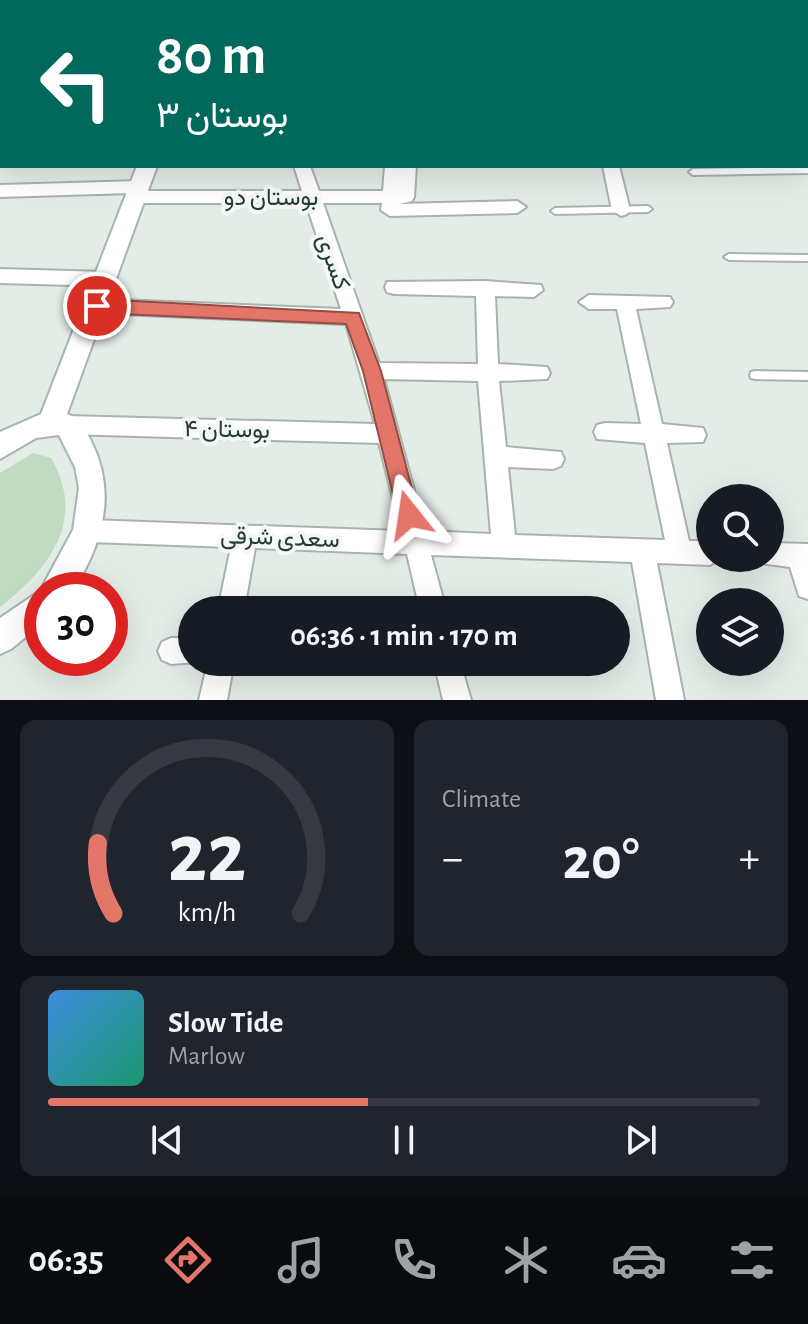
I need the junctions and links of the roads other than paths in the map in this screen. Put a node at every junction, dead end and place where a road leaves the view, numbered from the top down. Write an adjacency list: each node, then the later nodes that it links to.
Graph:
1 (303, 168): 10 (street, کسری)
2 (393, 168): 9 (street)
3 (407, 168): 9 (street)
4 (611, 168): 13 (street)
5 (808, 170): 6 (lane)
6 (693, 172)
7 (141, 184): 8 (street, بوستان دو); 10 (street, بوستان دو); 18 (main road)
8 (0, 191)
9 (399, 197): 10 (street, بوستان دو); 11 (street)
10 (311, 198): 26 (street, کسری)
11 (517, 207)
12 (648, 209): 13 (lane)
13 (621, 210): 14 (lane)
14 (555, 211)
15 (729, 257): 16 (lane)
16 (808, 258)
17 (0, 276): 18 (street)
18 (106, 279): 25 (main road)
19 (394, 287): 20 (street)
20 (485, 288): 21 (street); 29 (street)
21 (534, 290)
22 (589, 302): 23 (street)
23 (625, 302): 24 (street); 35 (street)
24 (663, 302)
25 (97, 306): 26 (street); 32 (main road)
26 (353, 317): 27 (street, کسری)
27 (372, 371): 29 (street); 34 (street, کسری)
28 (540, 373): 29 (street)
29 (488, 374): 38 (street)
30 (755, 375): 31 (lane)
31 (808, 376)
32 (59, 424): 34 (street, بوستان ۴); 37 (main road); 40 (main road)
33 (605, 432): 35 (street)
34 (387, 434): 42 (street, کسری)
35 (654, 434): 36 (street); 45 (street)
36 (695, 435)
37 (0, 447)
38 (496, 457): 39 (street); 43 (street)
39 (553, 459)
40 (89, 531): 41 (street, سعدی شرقی); 49 (main road)
41 (245, 536): 42 (street, سعدی شرقی); 51 (street)
42 (416, 542): 43 (street, سعدی شرقی); 52 (street, کسری)
43 (504, 545): 44 (street, سعدی شرقی)
44 (642, 550): 45 (street, سعدی شرقی); 59 (street)
45 (679, 551): 46 (street, سعدی شرقی)
46 (696, 552)
47 (784, 555): 48 (street)
48 (804, 556): 50 (street)
49 (69, 572)
50 (808, 587)
51 (234, 596)
52 (430, 596)
53 (24, 619): 54 (main road)
54 (0, 638)
55 (218, 676): 57 (street)
56 (451, 676): 58 (street)
57 (213, 700)
58 (457, 700)
59 (670, 700)

